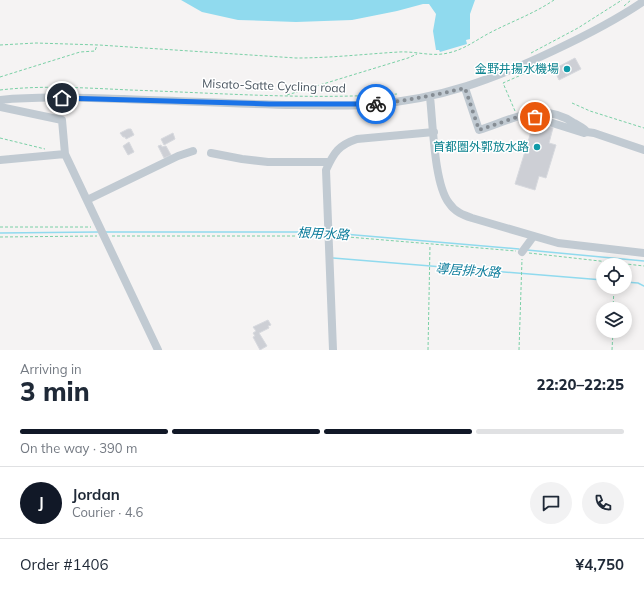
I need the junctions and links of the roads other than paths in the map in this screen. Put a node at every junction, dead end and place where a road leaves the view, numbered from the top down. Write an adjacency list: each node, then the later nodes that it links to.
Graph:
1 (642, 4): 2 (street)
2 (465, 88): 3 (street); 7 (street)
3 (430, 97): 4 (street); 6 (street)
4 (0, 100)
5 (0, 107): 10 (street)
6 (434, 132): 12 (street); 14 (street)
7 (644, 150)
8 (193, 151): 13 (street)
9 (211, 153): 12 (street)
10 (65, 154): 11 (street); 13 (street)
11 (0, 160)
12 (328, 166): 18 (street)
13 (87, 200): 17 (street)
14 (533, 237): 15 (street); 16 (street)
15 (522, 252)
16 (644, 253)
17 (158, 350)
18 (333, 350)

